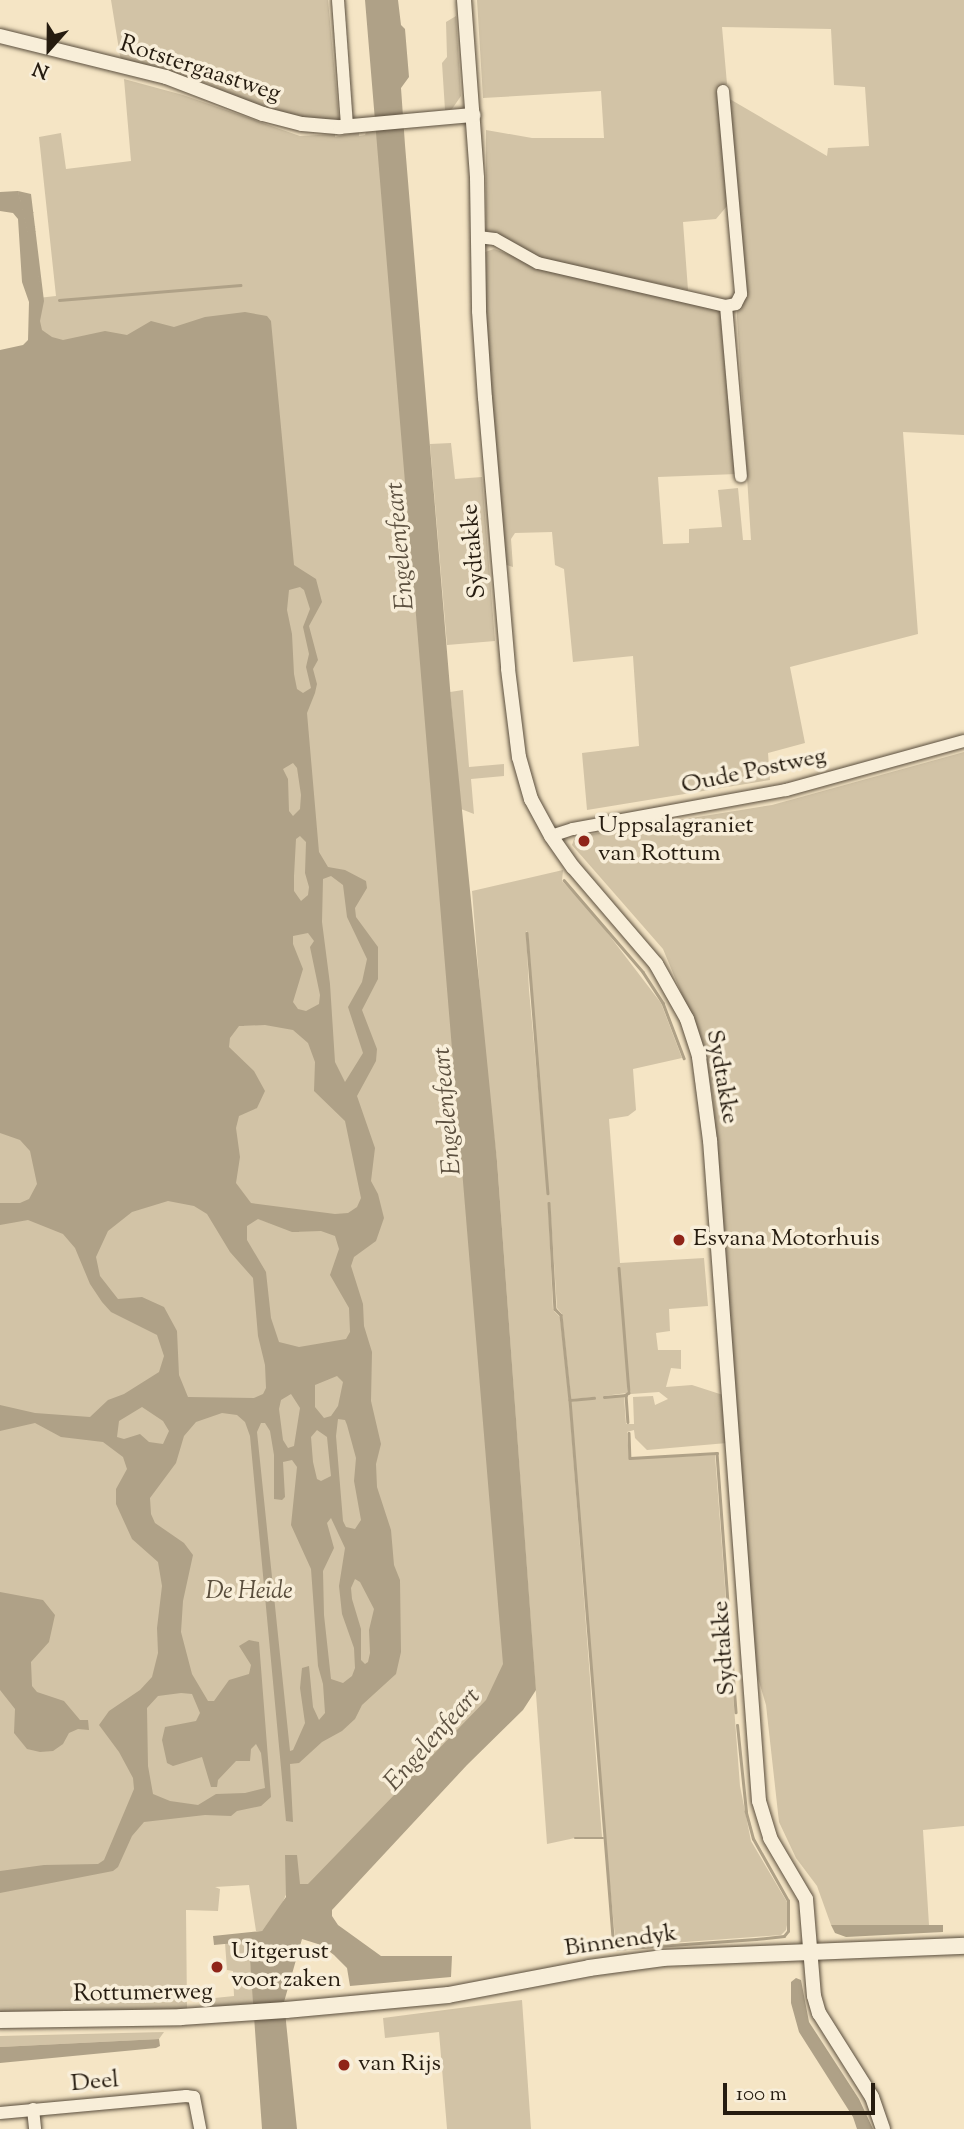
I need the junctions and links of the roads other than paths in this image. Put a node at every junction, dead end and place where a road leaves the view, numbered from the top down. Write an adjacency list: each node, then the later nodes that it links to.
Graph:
1 (338, 0): 6 (street)
2 (464, 0): 5 (street, Sydtakke)
3 (0, 36): 6 (street, Rotstergaastweg)
4 (723, 91): 8 (street)
5 (473, 115): 6 (street, Rotstergaastweg); 7 (street, Sydtakke)
6 (348, 125)
7 (478, 237): 8 (street); 11 (street, Sydtakke)
8 (726, 306): 9 (street)
9 (741, 476)
10 (964, 741): 11 (street, Oude Postweg)
11 (551, 836): 13 (street, Sydtakke)
12 (964, 1946): 13 (main road, Binnendyk)
13 (811, 1959): 14 (main road, Binnendyk); 20 (street, Sydtakke)
14 (286, 2010): 15 (main road, Rottumerweg)
15 (0, 2020)
16 (33, 2109): 17 (street, Deel); 18 (street); 19 (street, Deel)
17 (0, 2113)
18 (35, 2129)
19 (200, 2129)
20 (883, 2129)

